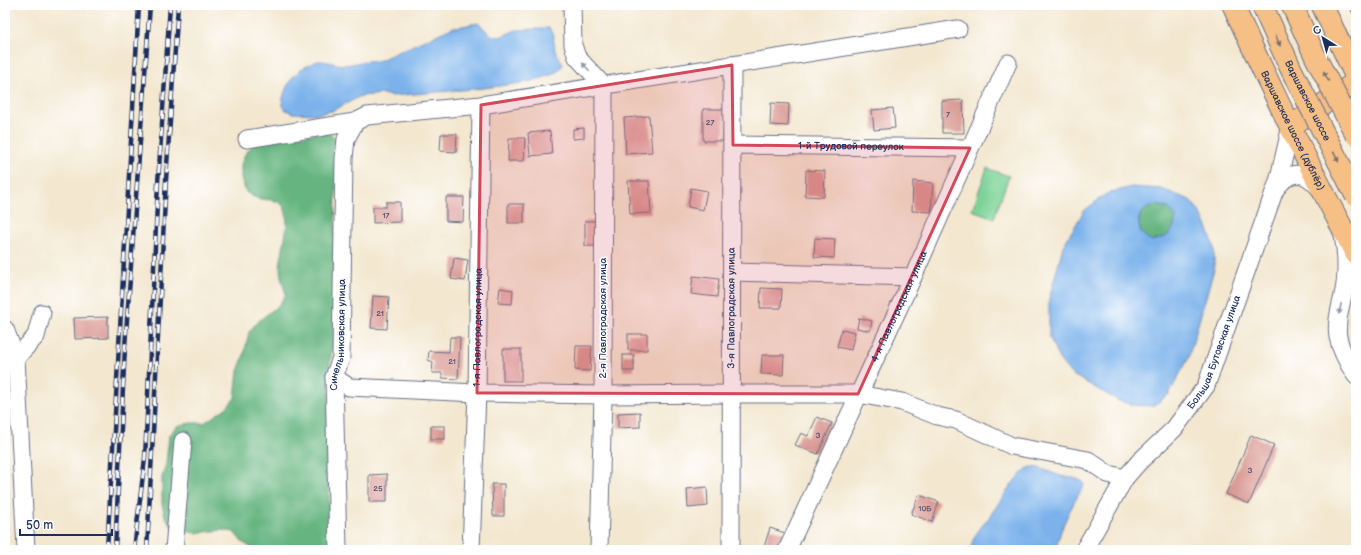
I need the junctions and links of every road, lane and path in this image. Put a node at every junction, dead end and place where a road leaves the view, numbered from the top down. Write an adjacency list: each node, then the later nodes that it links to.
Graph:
1 (572, 5): 11 (street, one-way to 1)
2 (1233, 5): 15 (main road, Варшавское шоссе (дублёр))
3 (1262, 5): 22 (main road, Варшавское шоссе, one-way to 22, bridge)
4 (1292, 5): 16 (main road, one-way to 4, bridge)
5 (1322, 5): 9 (main road)
6 (958, 29): 8 (street)
7 (1008, 63): 19 (street, 4-я Павлоградская улица)
8 (732, 65): 11 (street); 18 (street, 3-я Павлоградская улица)
9 (1356, 77)
10 (1356, 82): 15 (main road)
11 (604, 86): 13 (street); 35 (street, 2-я Павлоградская улица)
12 (1356, 96): 15 (main road)
13 (481, 105): 14 (street); 32 (street, 1-я Павлоградская улица)
14 (355, 122): 17 (street); 31 (street, Синельниковская улица)
15 (1291, 126): 20 (street, Большая Бутовская улица); 21 (main road, Варшавское шоссе (дублёр))
16 (1356, 135)
17 (247, 139)
18 (733, 145): 19 (street, 1-й Трудовой переулок); 25 (street, 3-я Павлоградская улица)
19 (970, 148): 26 (street, 4-я Павлоградская улица)
20 (1275, 190): 21 (street); 37 (street, Большая Бутовская улица)
21 (1323, 192): 23 (main road, Варшавское шоссе (дублёр))
22 (1356, 196)
23 (1342, 228): 24 (main road, Варшавское шоссе (дублёр)); 30 (street, one-way to 30)
24 (1356, 254)
25 (732, 272): 26 (street); 33 (street, 3-я Павлоградская улица)
26 (913, 277): 34 (street, 4-я Павлоградская улица)
27 (42, 313): 29 (street)
28 (5, 328): 29 (street)
29 (10, 358): 38 (street)
30 (1356, 376)
31 (334, 377): 32 (street); 40 (street, Синельниковская улица)
32 (477, 393): 35 (street); 41 (street, 1-я Павлоградская улица)
33 (732, 394): 34 (street); 35 (street); 43 (street, 3-я Павлоградская улица)
34 (858, 394): 37 (street); 44 (street, 4-я Павлоградская улица)
35 (603, 395): 42 (street, 2-я Павлоградская улица)
36 (183, 441): 39 (street)
37 (1125, 478): 45 (street, Большая Бутовская улица)
38 (26, 550)
39 (174, 550)
40 (338, 550)
41 (471, 550)
42 (599, 550)
43 (732, 550)
44 (788, 550)
45 (1084, 550)

